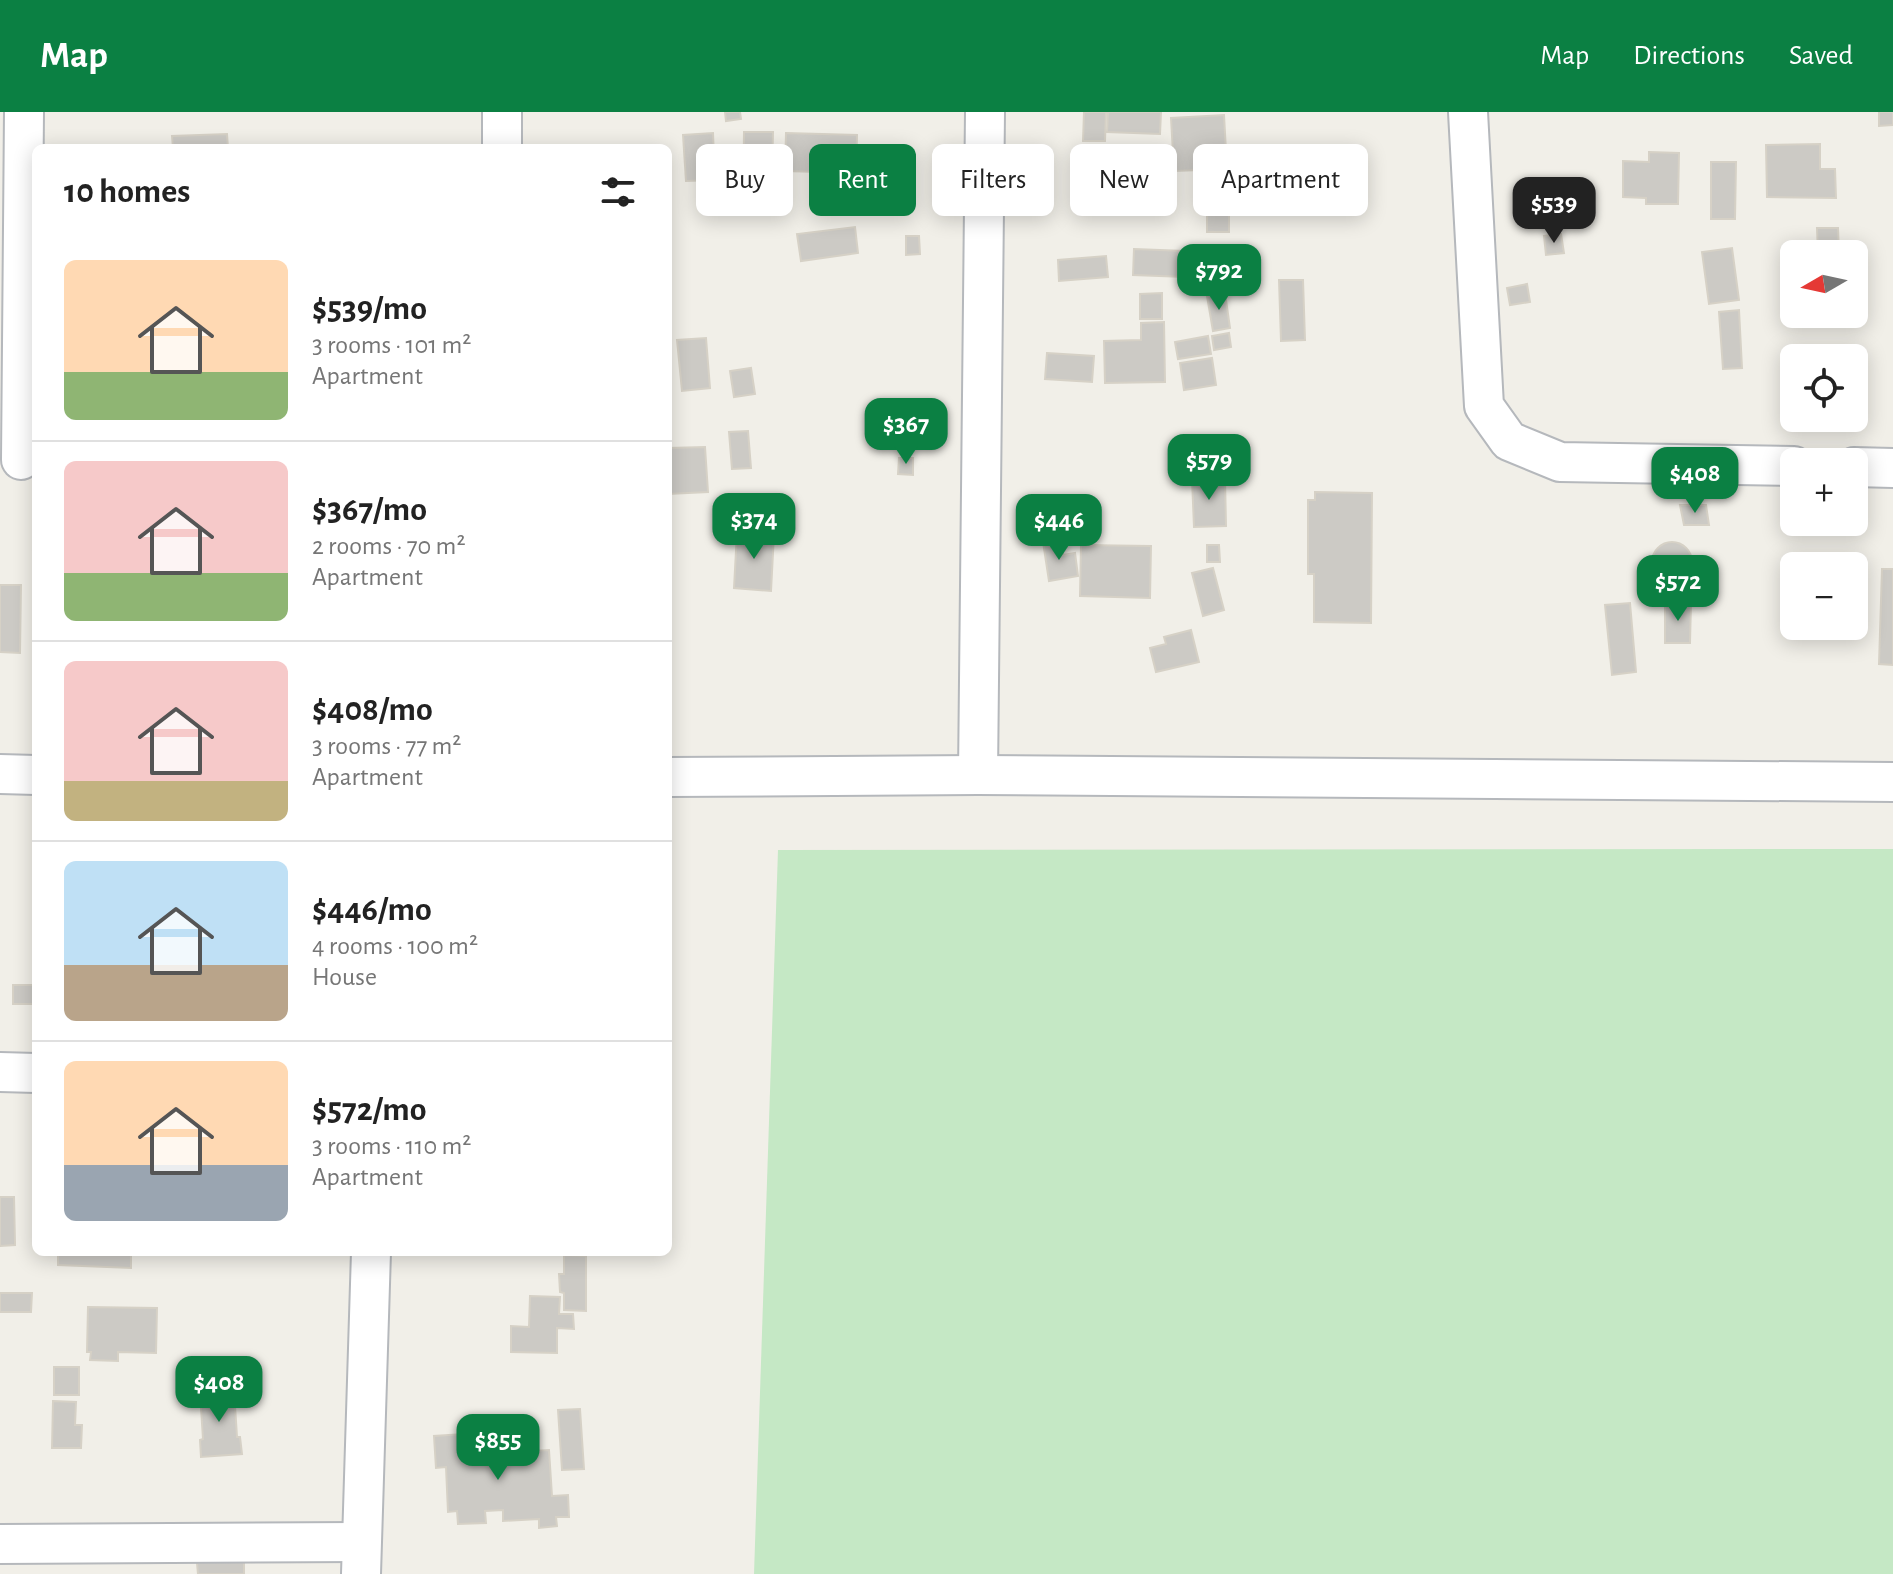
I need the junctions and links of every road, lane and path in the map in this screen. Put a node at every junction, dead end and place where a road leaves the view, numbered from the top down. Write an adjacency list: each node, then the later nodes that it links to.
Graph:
1 (24, 112): 6 (street)
2 (502, 112): 5 (street)
3 (985, 112): 12 (street)
4 (1468, 112): 7 (street)
5 (502, 144)
6 (19, 460)
7 (1780, 466)
8 (1868, 467): 9 (street)
9 (1893, 468)
10 (0, 774): 11 (street)
11 (32, 775)
12 (978, 775): 13 (street); 14 (street)
13 (672, 777)
14 (1893, 782)
15 (0, 1072): 16 (street)
16 (32, 1073)
17 (371, 1256): 19 (street)
18 (0, 1544): 19 (street)
19 (360, 1558)

